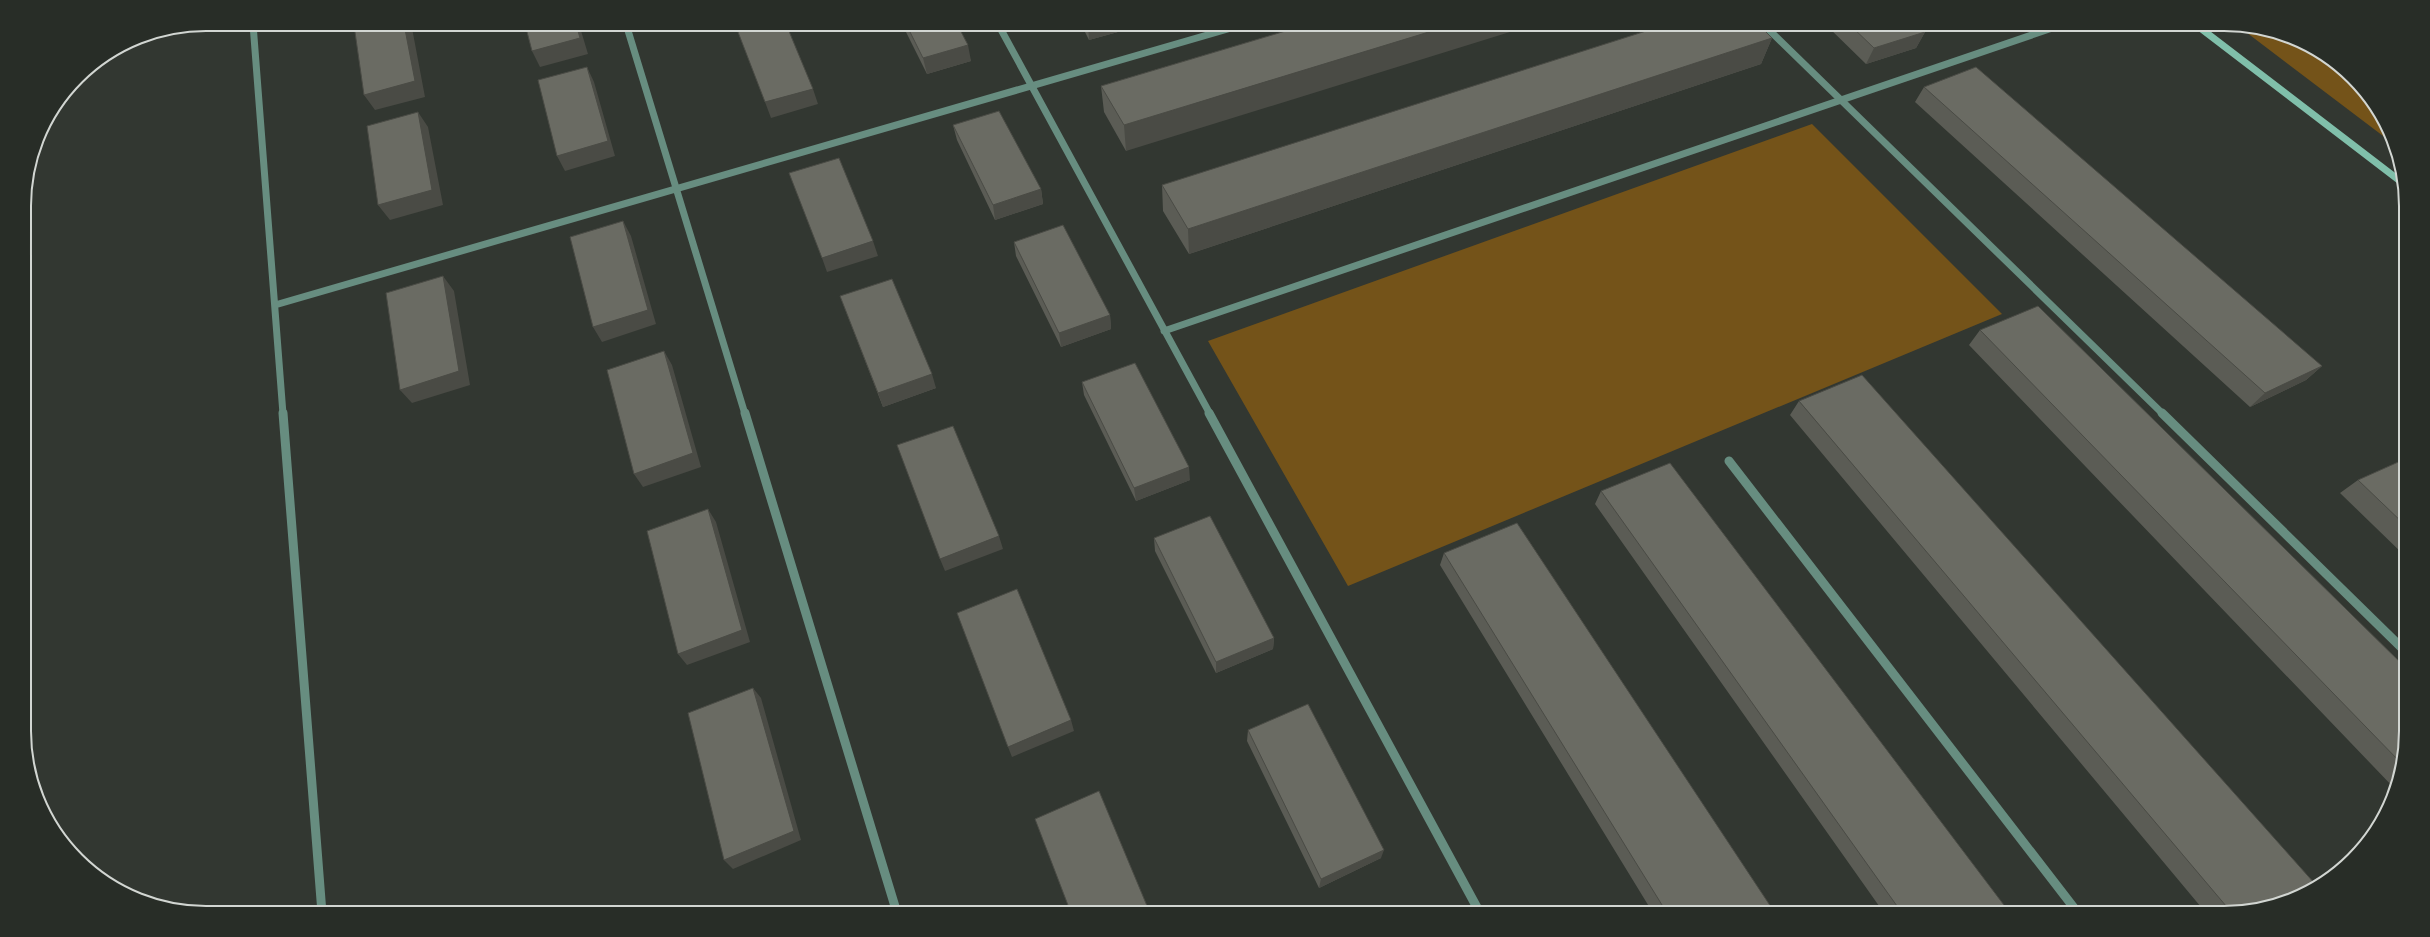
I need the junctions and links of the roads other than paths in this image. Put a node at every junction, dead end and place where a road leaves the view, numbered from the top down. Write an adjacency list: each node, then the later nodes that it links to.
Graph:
1 (254, 31): 12 (street)
2 (628, 31): 11 (street)
3 (1002, 31): 8 (street)
4 (1221, 31): 8 (street)
5 (1770, 31): 9 (street)
6 (2043, 31): 9 (street)
7 (2204, 31): 10 (street)
8 (1031, 86): 11 (street); 13 (street)
9 (1840, 99): 13 (street); 15 (street)
10 (2397, 179)
11 (677, 189): 12 (street); 17 (street)
12 (275, 305): 16 (street)
13 (1164, 331): 18 (street)
14 (1729, 461): 19 (street)
15 (2399, 645)
16 (321, 906)
17 (895, 906)
18 (1476, 906)
19 (2073, 906)

